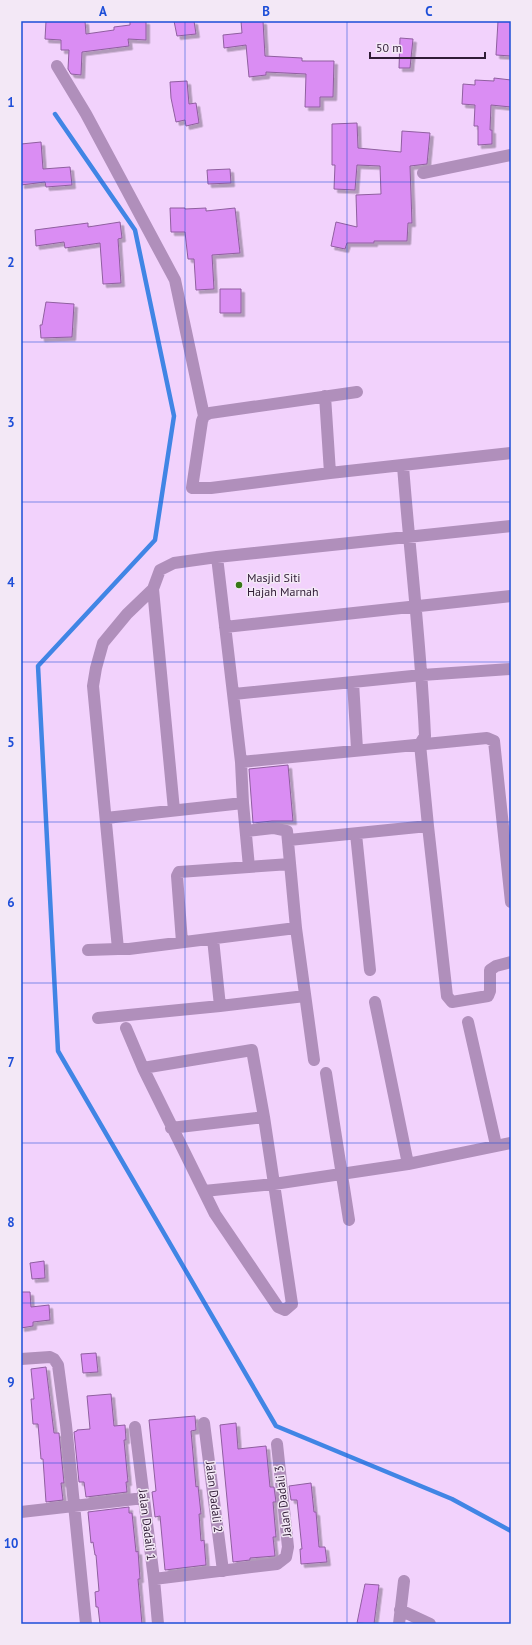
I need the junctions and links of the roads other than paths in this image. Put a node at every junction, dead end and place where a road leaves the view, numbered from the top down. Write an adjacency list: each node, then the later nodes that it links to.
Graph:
1 (57, 66): 6 (street)
2 (511, 155): 3 (street)
3 (423, 173)
4 (357, 392): 5 (street)
5 (325, 396): 6 (street); 9 (street)
6 (204, 416): 9 (street)
7 (511, 453): 8 (street)
8 (403, 466): 9 (street); 11 (street)
9 (330, 473)
10 (511, 526): 11 (street)
11 (408, 538): 12 (street); 15 (street)
12 (217, 557): 13 (street); 16 (street)
13 (152, 589): 25 (street); 26 (street)
14 (511, 596): 15 (street)
15 (416, 606): 16 (street); 18 (street)
16 (225, 627): 20 (street)
17 (511, 669): 18 (street)
18 (422, 675): 19 (street); 21 (street)
19 (353, 682): 20 (street); 22 (street)
20 (234, 694): 23 (street)
21 (420, 744): 22 (street); 27 (street); 33 (street)
22 (357, 750): 23 (street)
23 (241, 762): 24 (street)
24 (242, 802): 25 (street); 28 (street)
25 (174, 810): 26 (street)
26 (106, 818): 37 (street)
27 (428, 826): 29 (street); 39 (street)
28 (246, 831): 30 (street); 32 (street)
29 (356, 834): 30 (street); 40 (street)
30 (289, 840): 31 (street)
31 (290, 864): 32 (street); 34 (street)
32 (249, 867): 36 (street)
33 (511, 902)
34 (296, 928): 35 (street); 41 (street)
35 (213, 939): 36 (street); 43 (street)
36 (182, 942): 37 (street)
37 (118, 949): 38 (street)
38 (88, 950)
39 (511, 962)
40 (370, 970)
41 (305, 996): 43 (street); 47 (street)
42 (375, 1002): 54 (street)
43 (220, 1006): 44 (street)
44 (98, 1018)
45 (468, 1022): 53 (street)
46 (126, 1028): 48 (street)
47 (314, 1060)
48 (143, 1068): 50 (street); 51 (street)
49 (326, 1073): 55 (street)
50 (264, 1117): 51 (street); 56 (street)
51 (171, 1128): 57 (street)
52 (511, 1143): 53 (street)
53 (496, 1146): 54 (street)
54 (408, 1164): 55 (street)
55 (342, 1174): 56 (street); 58 (street)
56 (274, 1184): 57 (street); 57 (street)
57 (204, 1191)
58 (349, 1220)
59 (21, 1360): 64 (street)
60 (204, 1423): 66 (street, Jalan Dadali 2)
61 (135, 1427): 63 (street, Jalan Dadali 1)
62 (277, 1444): 66 (street, Jalan Dadali 3)
63 (144, 1498): 64 (street); 67 (street, Jalan Dadali 1)
64 (75, 1506): 65 (street); 70 (street)
65 (21, 1512)
66 (223, 1571): 67 (street)
67 (154, 1579): 71 (street, Jalan Dadali 1)
68 (404, 1581): 69 (street)
69 (400, 1610): 72 (street); 73 (street)
70 (86, 1624)
71 (158, 1624)
72 (399, 1624)
73 (430, 1624)

